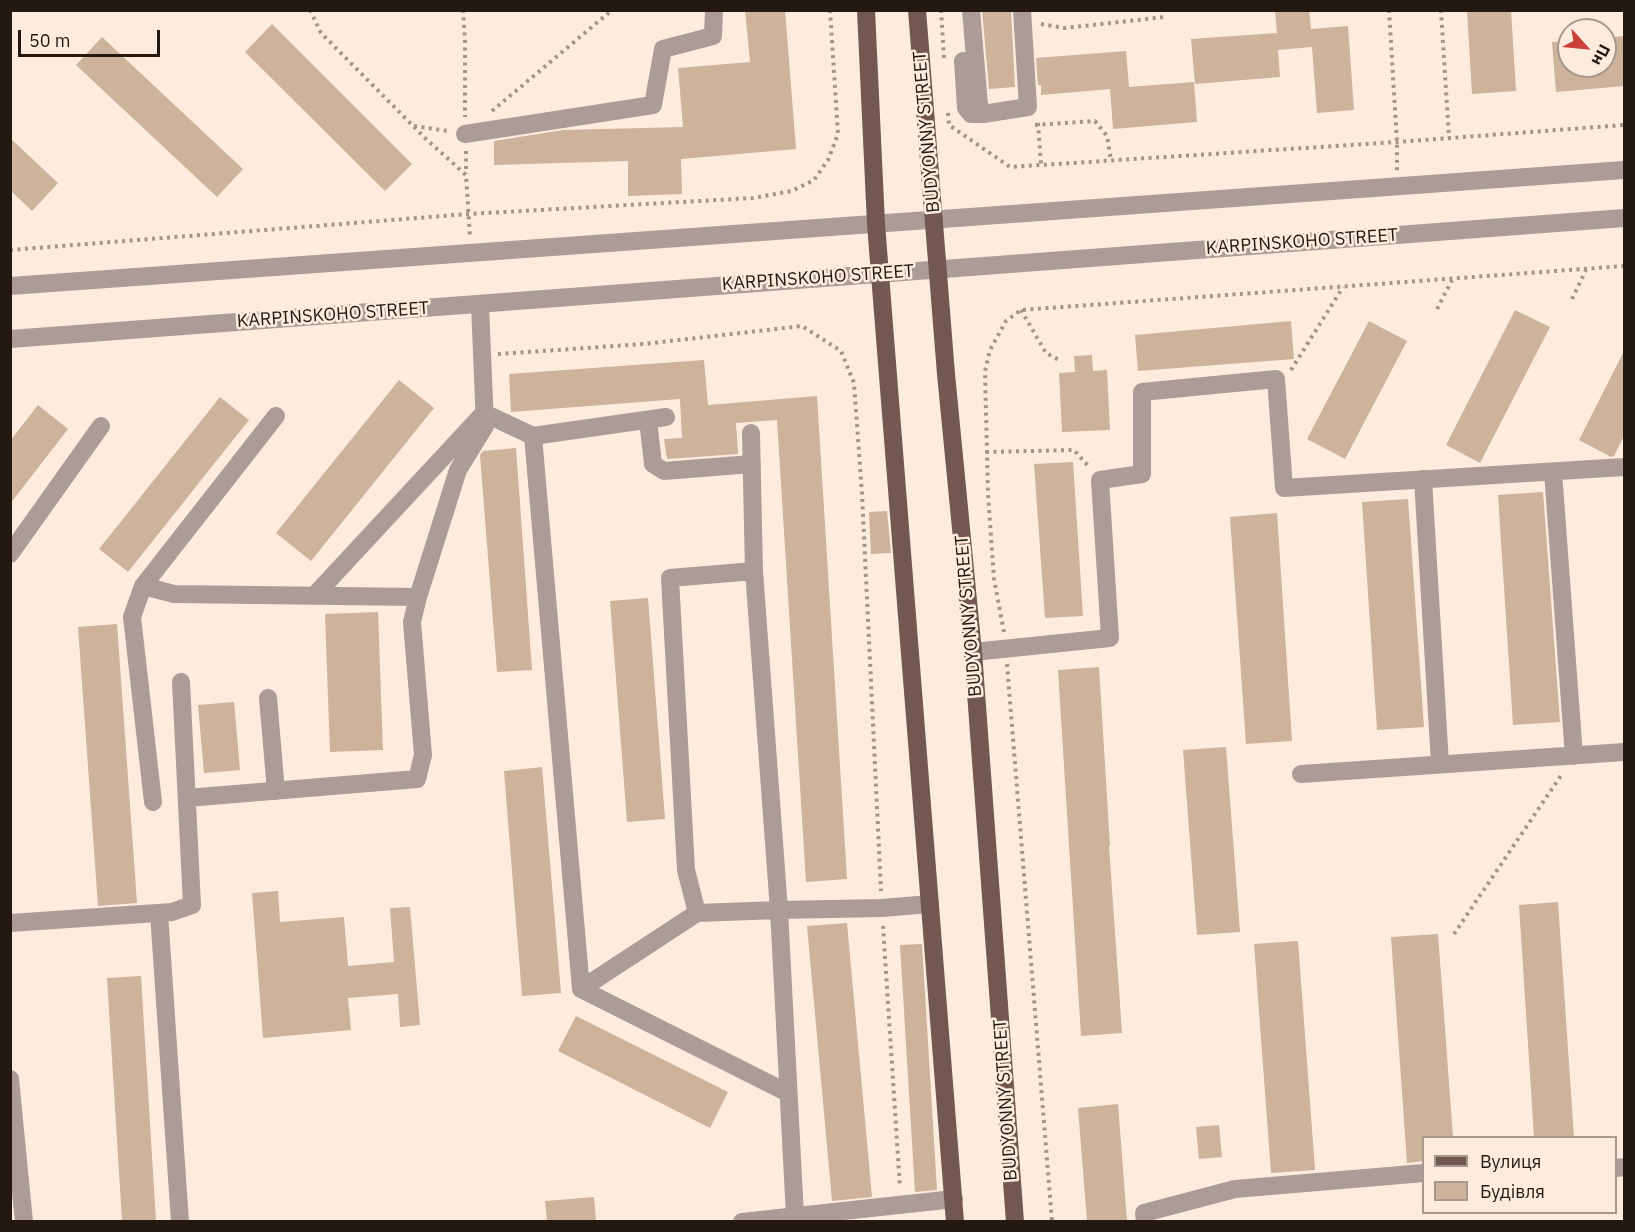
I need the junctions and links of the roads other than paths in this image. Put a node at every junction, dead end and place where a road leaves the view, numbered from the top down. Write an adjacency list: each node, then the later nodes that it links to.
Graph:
1 (714, 10): 6 (street)
2 (866, 10): 10 (main road)
3 (917, 10): 9 (main road, BUDYONNY STREET)
4 (971, 10): 5 (street)
5 (1030, 14)
6 (465, 134)
7 (1624, 170): 9 (street)
8 (1624, 218): 11 (street, KARPINSKOHO STREET)
9 (934, 220): 10 (street); 11 (main road, BUDYONNY STREET)
10 (876, 224): 12 (main road); 13 (street)
11 (938, 269): 12 (street, KARPINSKOHO STREET); 30 (main road, BUDYONNY STREET)
12 (880, 274): 14 (street, KARPINSKOHO STREET); 40 (main road)
13 (10, 286)
14 (480, 304): 15 (street, KARPINSKOHO STREET); 16 (street)
15 (10, 339)
16 (484, 413): 20 (street); 28 (street); 29 (street)
17 (276, 416): 27 (street)
18 (101, 426): 25 (street)
19 (751, 433): 21 (street)
20 (533, 436): 21 (street); 45 (street)
21 (752, 464): 26 (street)
22 (1624, 467): 23 (street)
23 (1553, 472): 24 (street); 34 (street)
24 (1423, 479): 30 (street); 35 (street)
25 (10, 554)
26 (754, 571): 41 (street); 43 (street)
27 (143, 586): 28 (street); 39 (street)
28 (314, 596): 29 (street)
29 (418, 597): 37 (street)
30 (973, 652): 55 (main road, BUDYONNY STREET)
31 (181, 682): 38 (street)
32 (268, 698): 37 (street)
33 (1624, 752): 34 (street)
34 (1574, 756): 35 (street)
35 (1440, 764): 36 (street)
36 (1301, 774)
37 (276, 791): 38 (street)
38 (187, 798): 42 (street)
39 (153, 802)
40 (930, 904): 41 (street); 49 (main road)
41 (779, 910): 43 (street); 47 (street)
42 (159, 913): 44 (street); 52 (street)
43 (697, 914): 45 (street)
44 (10, 923)
45 (581, 989): 47 (street)
46 (10, 1079): 51 (street)
47 (788, 1093): 50 (street)
48 (1422, 1173): 56 (street)
49 (954, 1199): 50 (street); 54 (main road)
50 (795, 1216): 53 (street)
51 (24, 1221)
52 (180, 1221)
53 (742, 1221)
54 (956, 1221)
55 (1015, 1221)
56 (1145, 1221)

